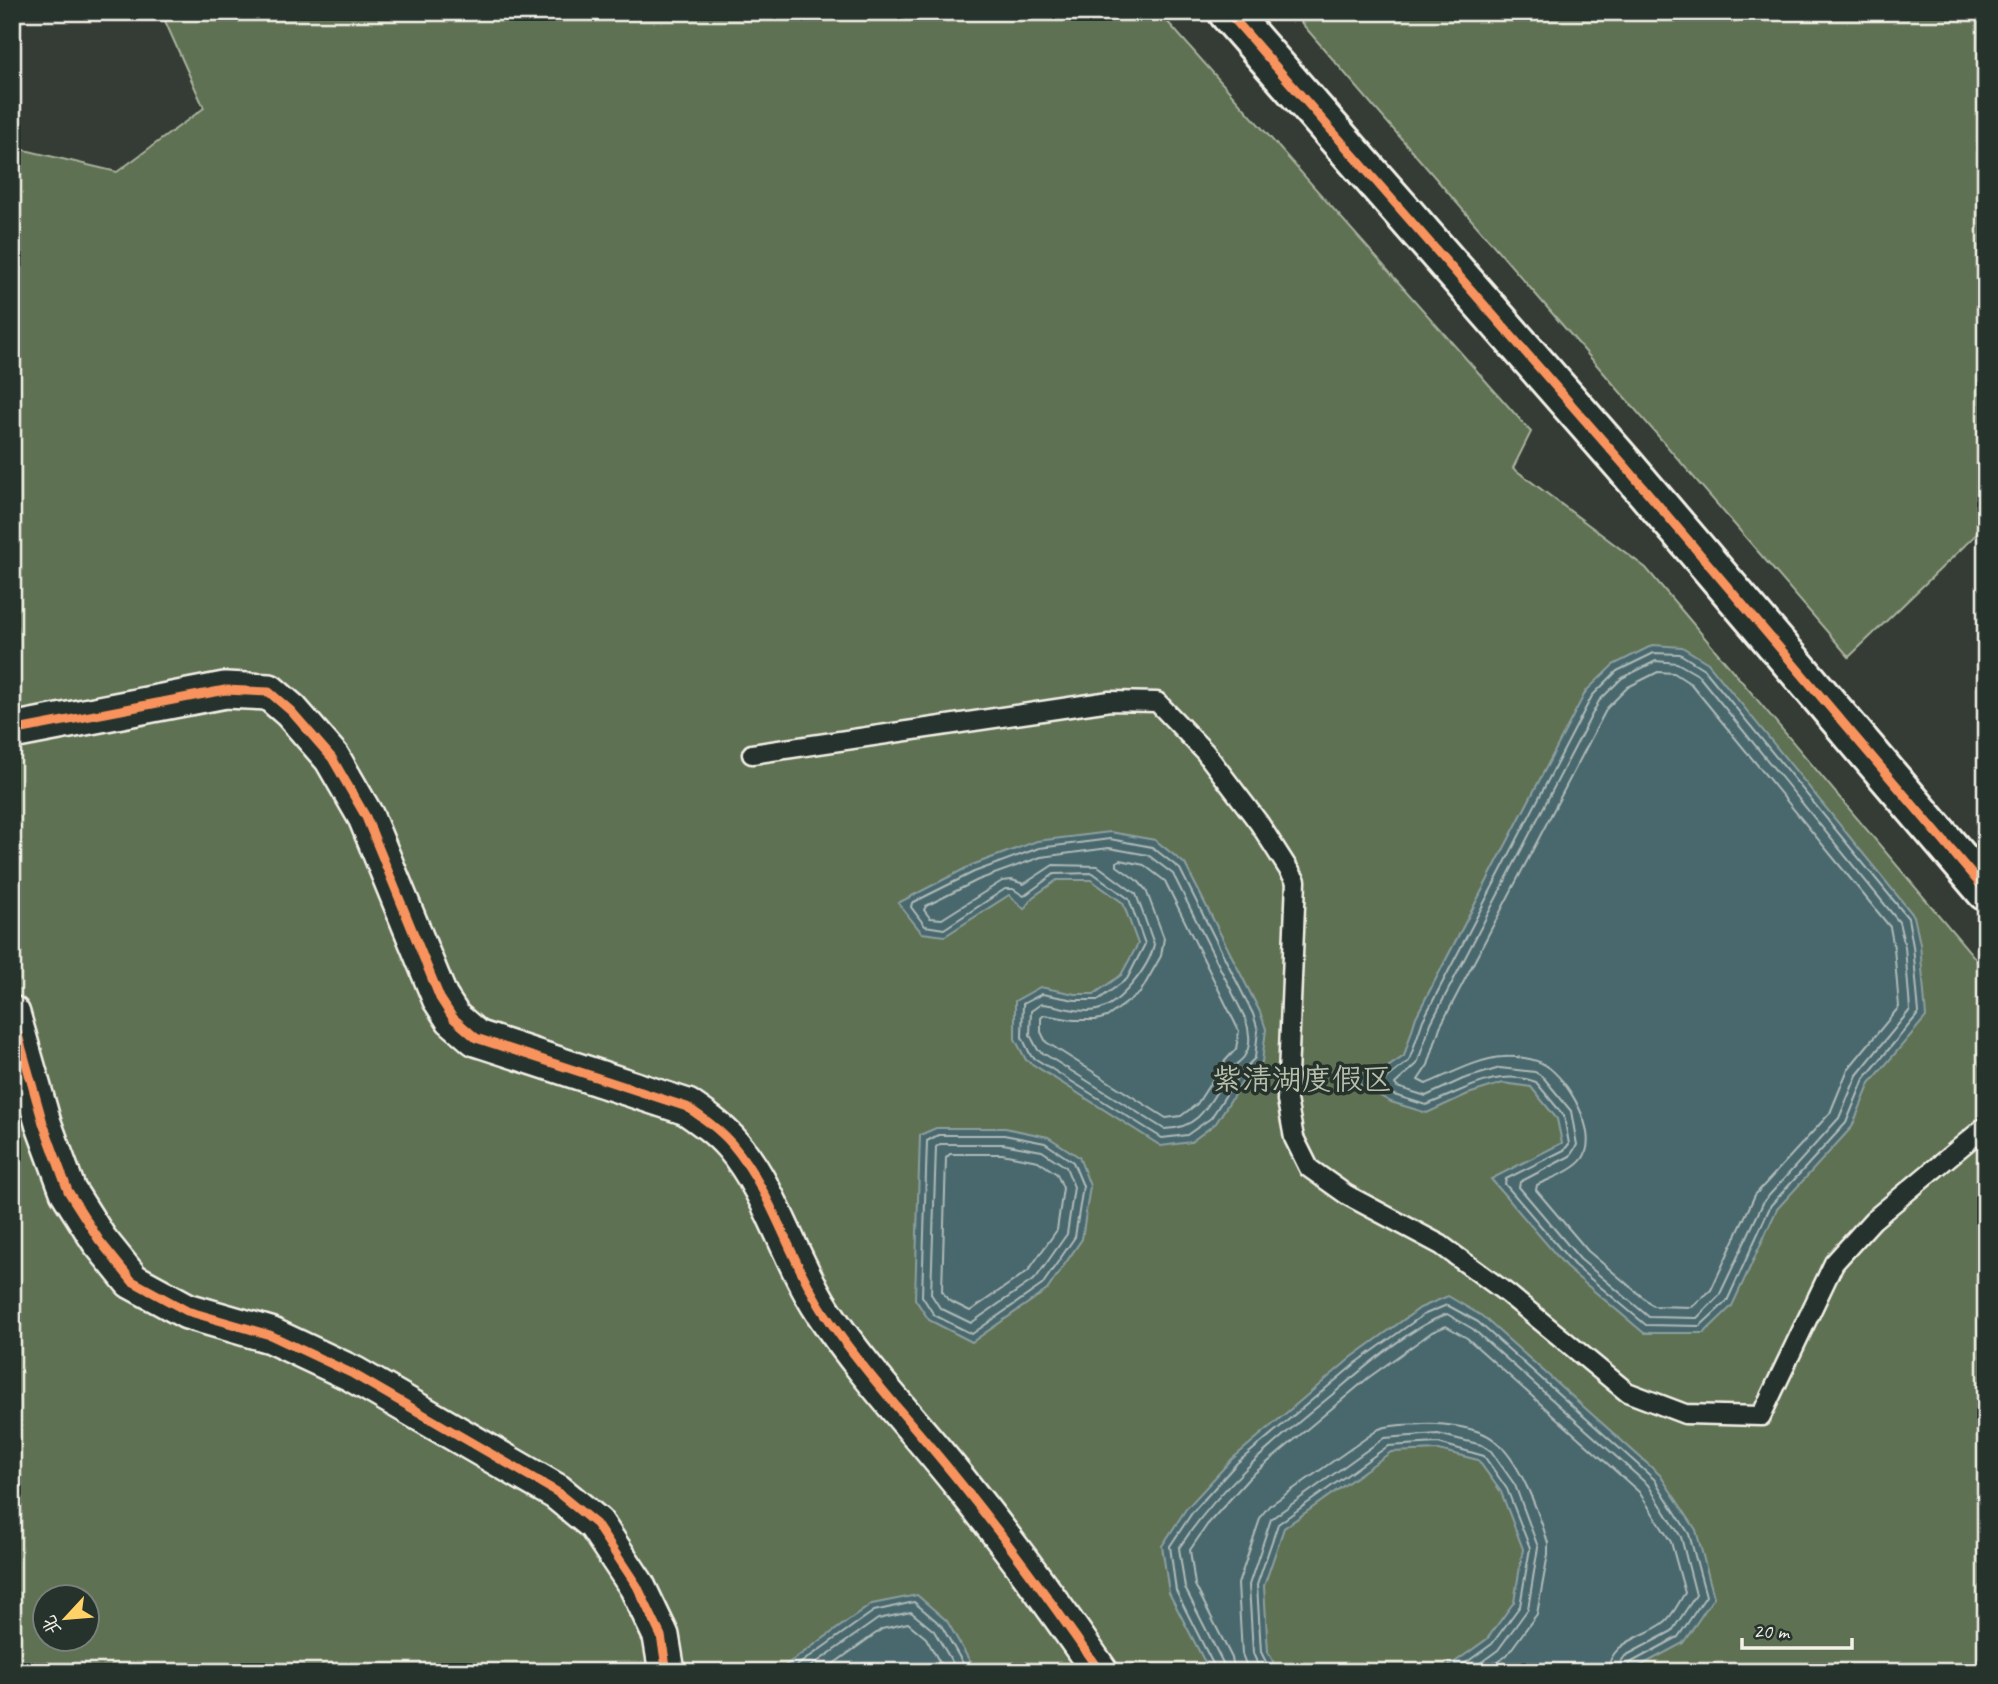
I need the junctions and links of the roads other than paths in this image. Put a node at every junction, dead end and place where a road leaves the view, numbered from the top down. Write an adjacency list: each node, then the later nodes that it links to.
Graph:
1 (1228, 12): 4 (street)
2 (12, 732): 8 (street)
3 (752, 754): 6 (lane)
4 (1986, 891)
5 (12, 1014): 7 (street)
6 (1986, 1126)
7 (667, 1672)
8 (1100, 1672)

